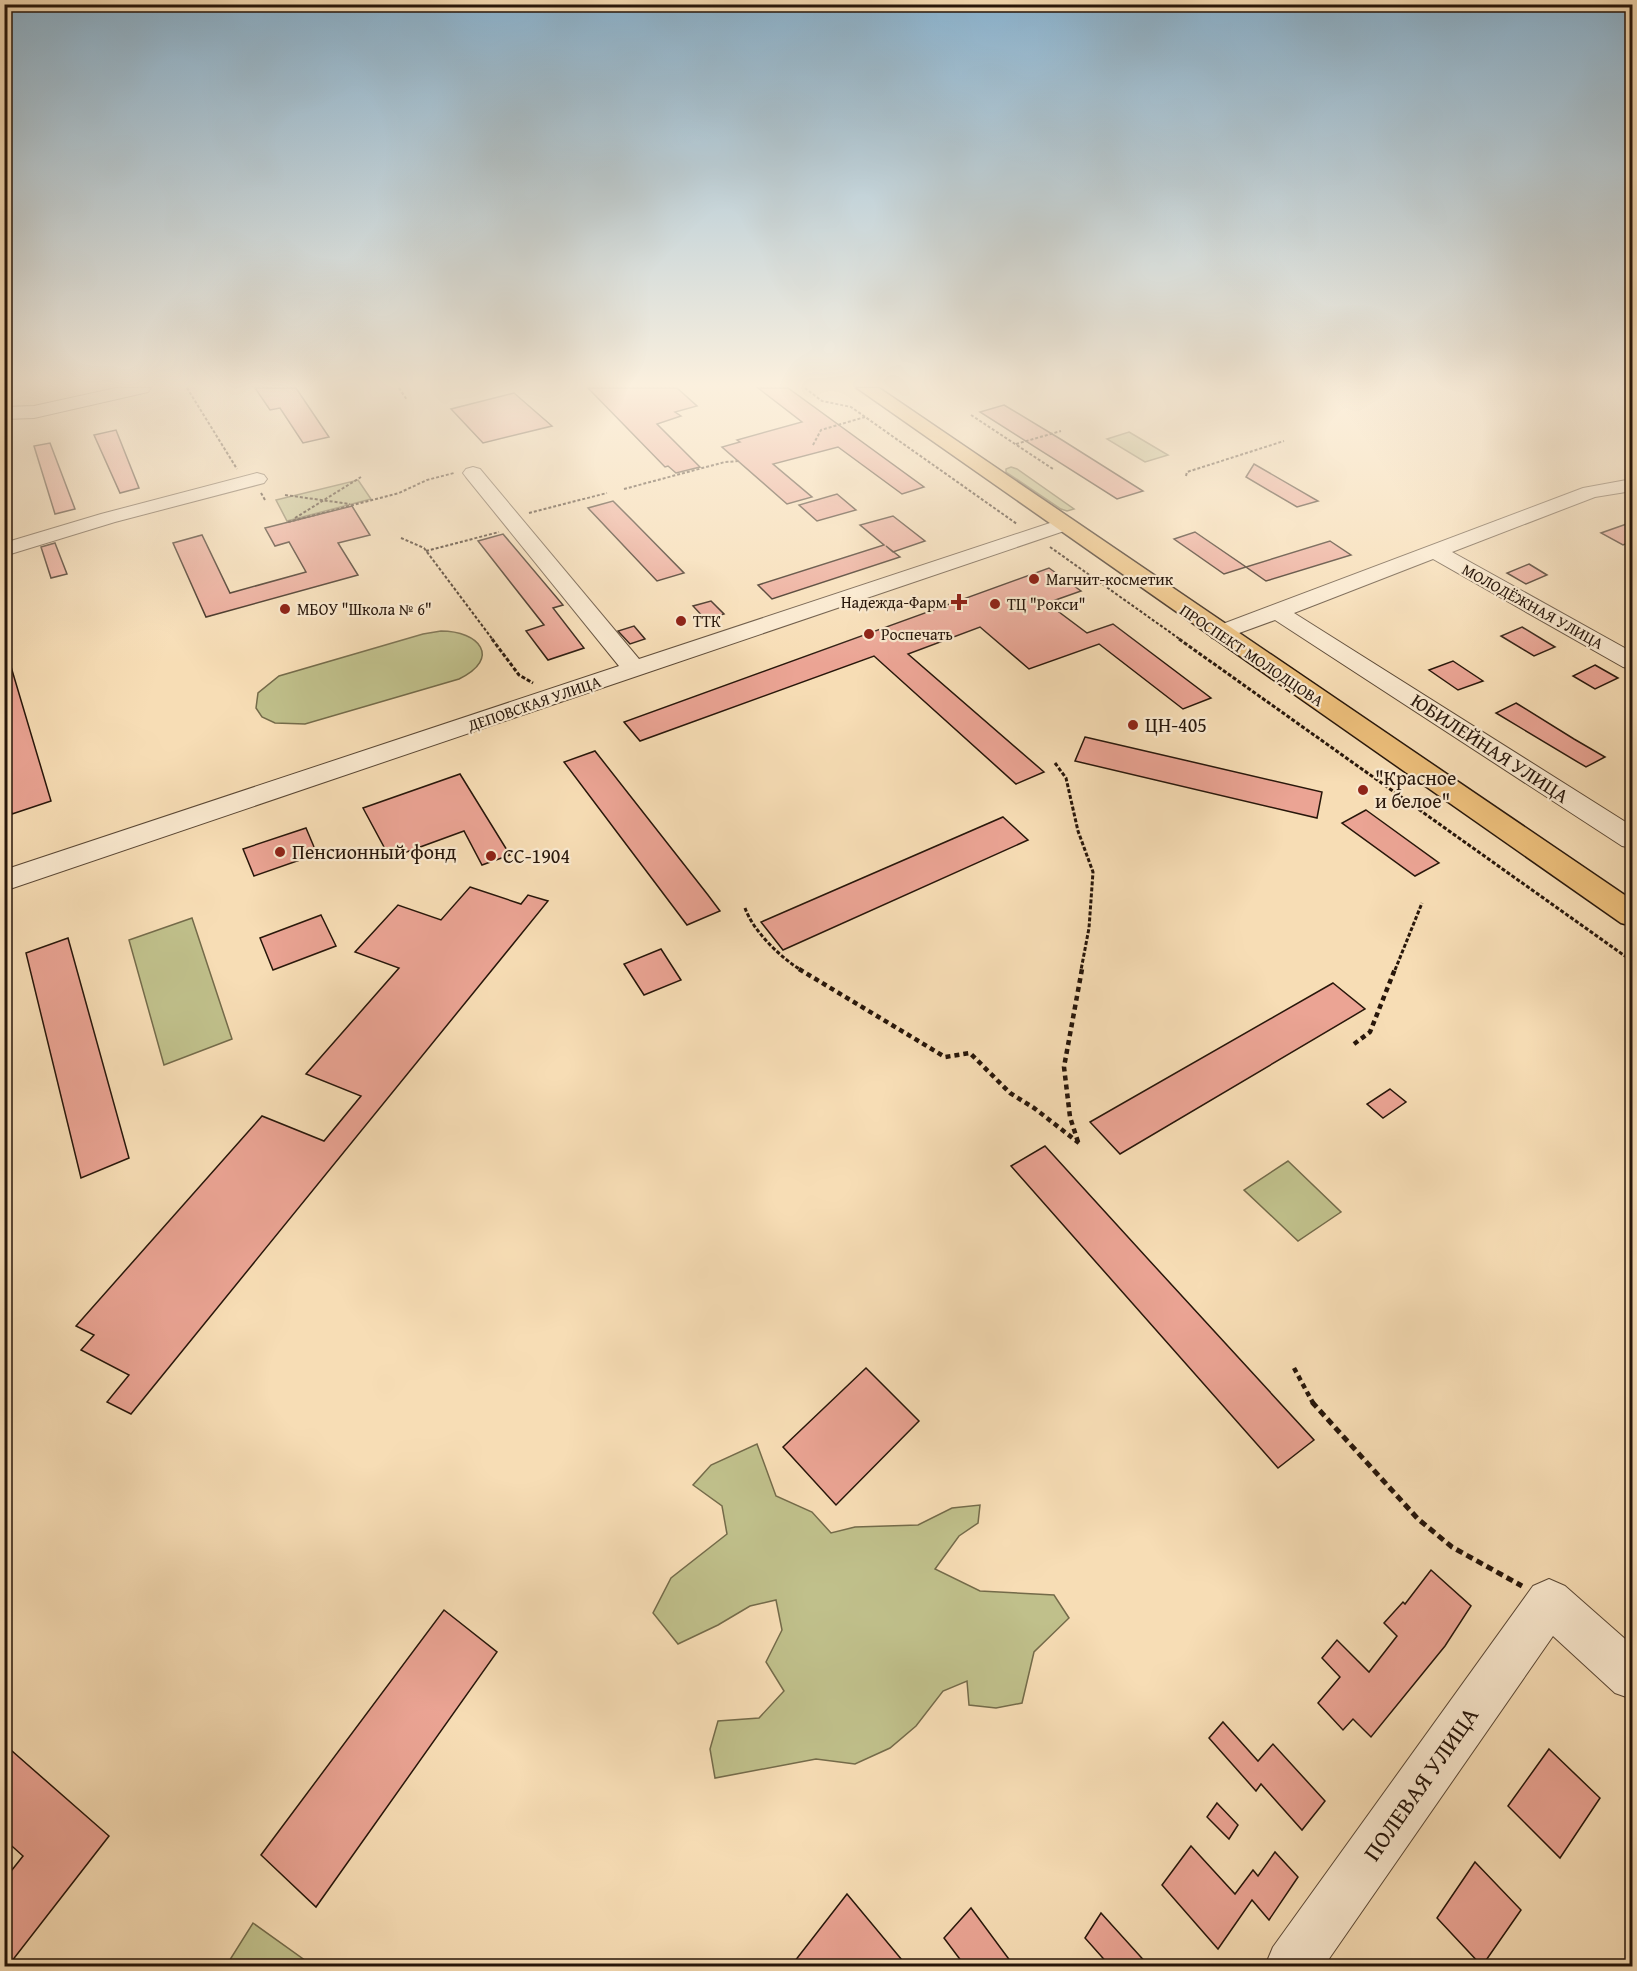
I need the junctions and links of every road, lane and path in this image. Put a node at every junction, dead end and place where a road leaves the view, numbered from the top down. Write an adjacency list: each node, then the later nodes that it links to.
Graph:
1 (356, 480): 13 (path)
2 (427, 480): 14 (path)
3 (474, 480): 15 (street)
4 (658, 480): 9 (path)
5 (955, 480): 17 (path)
6 (998, 480): 16 (main road, ПРОСПЕКТ МОЛОДЦОВА)
7 (251, 481): 12 (path); 19 (street)
8 (1632, 484): 20 (street)
9 (624, 489)
10 (607, 493): 15 (path)
11 (285, 495): 13 (path)
12 (265, 500)
13 (323, 501): 14 (path); 14 (path)
14 (353, 505)
15 (513, 522): 21 (path); 25 (street)
16 (1063, 525): 17 (street, ДЕПОВСКАЯ УЛИЦА); 23 (main road, ПРОСПЕКТ МОЛОДЦОВА)
17 (1033, 535): 25 (street, ДЕПОВСКАЯ УЛИЦА); 33 (path)
18 (401, 538): 21 (path)
19 (9, 542)
20 (1433, 550): 22 (street); 24 (street, МОЛОДЁЖНАЯ УЛИЦА)
21 (426, 551): 26 (path)
22 (1275, 611): 23 (street); 28 (street, ЮБИЛЕЙНАЯ УЛИЦА)
23 (1220, 633): 32 (main road, ПРОСПЕКТ МОЛОДЦОВА)
24 (1632, 662)
25 (634, 669): 26 (street, ДЕПОВСКАЯ УЛИЦА)
26 (551, 697): 29 (street, ДЕПОВСКАЯ УЛИЦА)
27 (1055, 763): 31 (path)
28 (1632, 839)
29 (4, 881)
30 (1422, 903): 34 (path)
31 (745, 908)
32 (1632, 915)
33 (1632, 961)
34 (1354, 1044)
35 (1294, 1368): 36 (path)
36 (1549, 1602): 37 (street); 38 (street, ПОЛЕВАЯ УЛИЦА)
37 (1632, 1676)
38 (1292, 1966)

